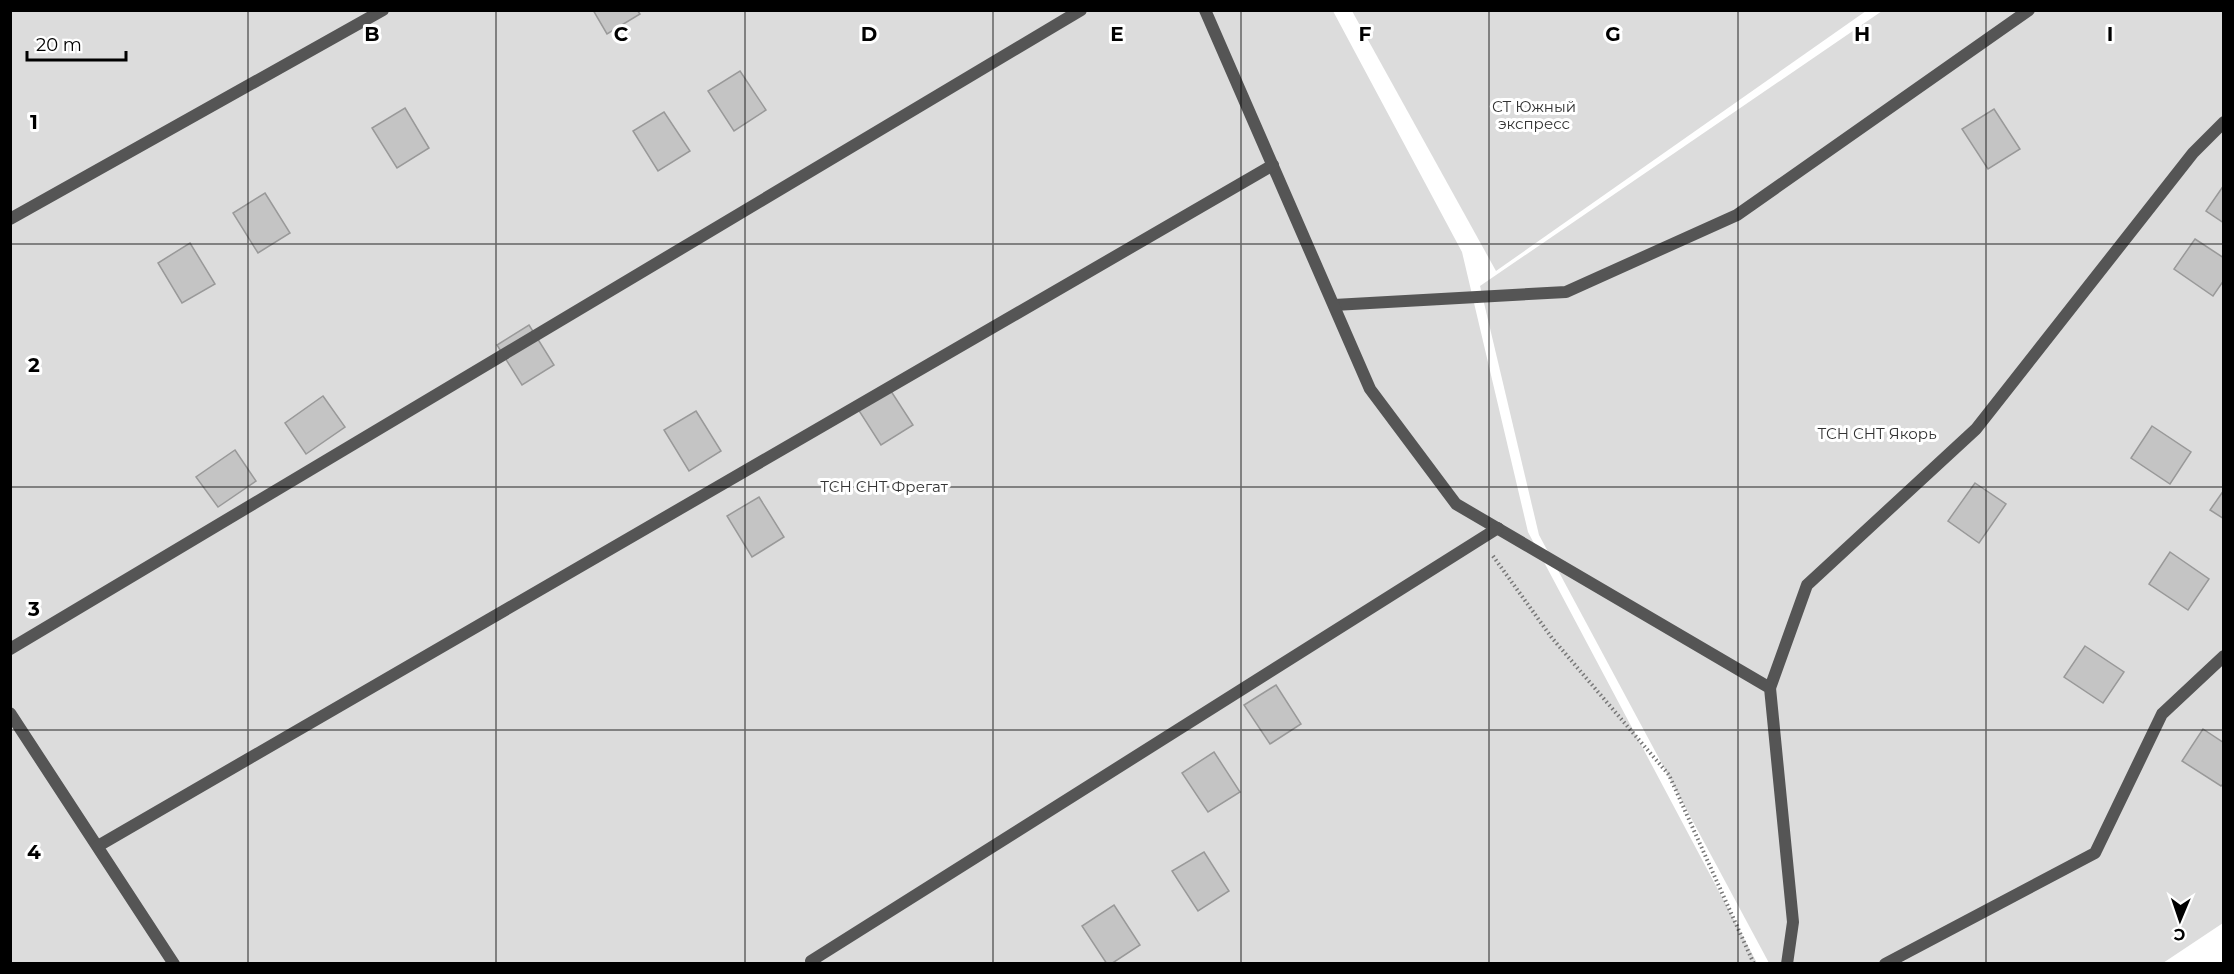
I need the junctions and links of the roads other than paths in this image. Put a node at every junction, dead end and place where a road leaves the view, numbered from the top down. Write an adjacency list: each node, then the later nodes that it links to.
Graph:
1 (383, 10): 7 (street)
2 (1081, 10): 10 (street)
3 (1205, 10): 6 (street)
4 (2029, 10): 8 (street)
5 (2223, 122): 12 (street)
6 (1273, 165): 8 (street); 14 (street)
7 (10, 219)
8 (1334, 305): 9 (street)
9 (1498, 528): 12 (street); 15 (street)
10 (10, 649)
11 (2223, 656): 18 (street)
12 (1770, 688): 17 (street)
13 (10, 713): 14 (street)
14 (98, 846): 16 (street)
15 (811, 961)
16 (174, 963)
17 (1787, 963)
18 (1885, 963)

